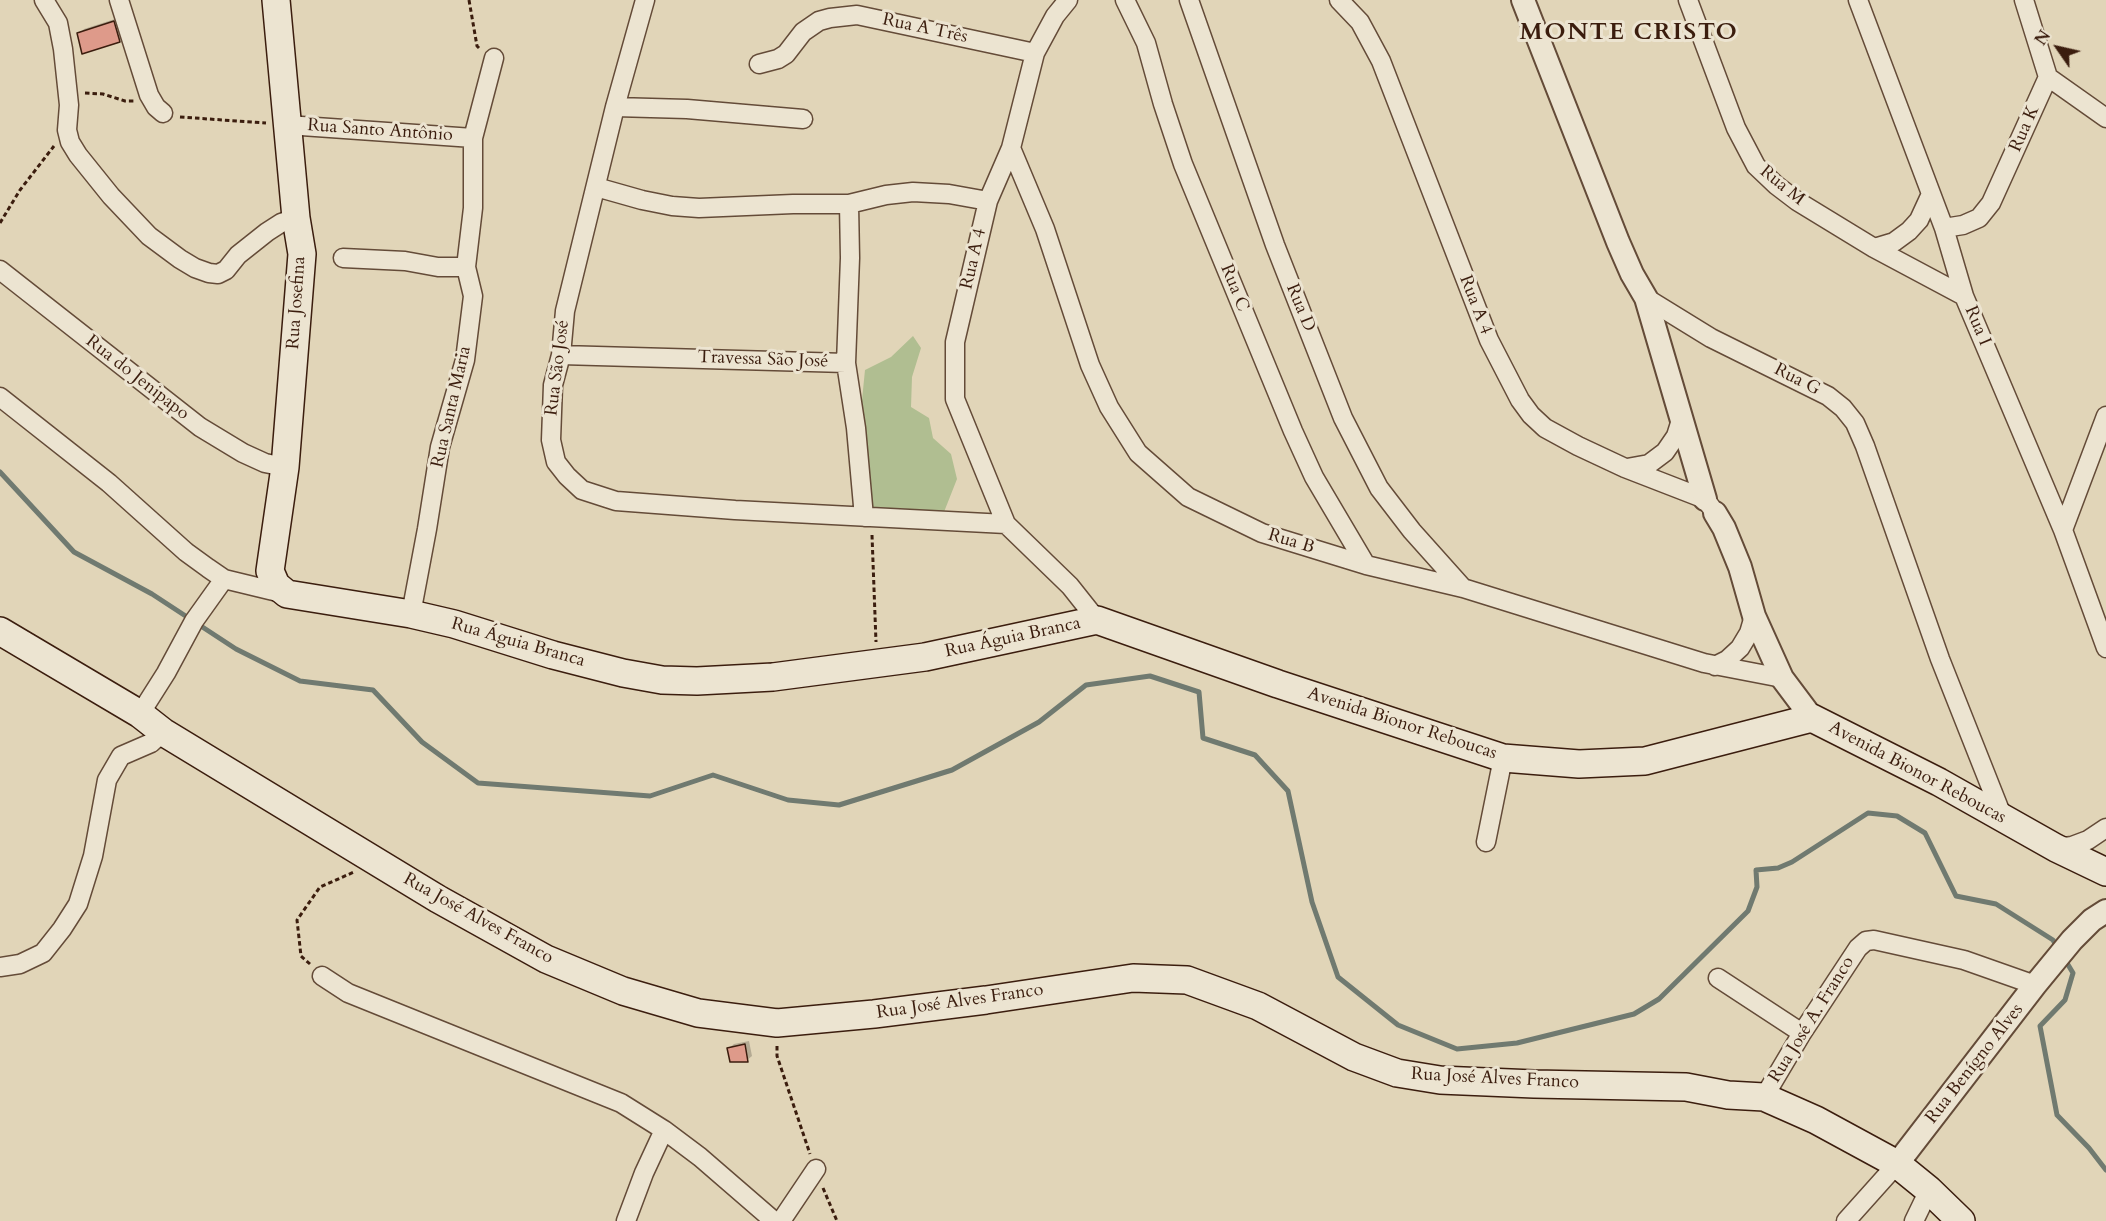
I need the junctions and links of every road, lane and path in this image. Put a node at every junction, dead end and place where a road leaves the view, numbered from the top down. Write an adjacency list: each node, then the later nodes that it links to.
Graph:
1 (44, 0): 19 (street)
2 (119, 0): 18 (street)
3 (276, 0): 24 (main road, Rua Josefina)
4 (469, 0): 15 (path)
5 (645, 0): 20 (street, Rua São José)
6 (1068, 0): 14 (street, Rua A 4)
7 (1125, 0): 52 (street, Rua C)
8 (1189, 0): 54 (street, Rua D)
9 (1340, 0): 47 (street, Rua A 4)
10 (1523, 0): 40 (street, Rua G)
11 (1688, 0): 35 (street, Rua M)
12 (1858, 0): 29 (street, Rua I)
13 (2024, 0): 17 (street)
14 (1035, 53): 16 (street, Rua A Três); 27 (street, Rua A 4)
15 (494, 58): 26 (street, Rua Santa Maria)
16 (759, 64)
17 (2048, 77): 22 (street); 34 (street, Rua K)
18 (149, 95): 19 (path); 21 (street)
19 (69, 105): 25 (street)
20 (615, 107): 23 (street); 28 (street, Rua São José)
21 (163, 114): 24 (path)
22 (2106, 118)
23 (803, 119)
24 (287, 125): 26 (street, Rua Santo Antônio); 32 (main road, Rua Josefina)
25 (67, 130): 32 (street); 33 (path)
26 (473, 138): 37 (street, Rua Santa Maria)
27 (1011, 148): 30 (street, Rua A 4); 52 (street, Rua B)
28 (596, 187): 31 (street); 41 (street, Rua São José)
29 (1931, 194): 34 (street, Rua I); 35 (street)
30 (988, 201): 31 (street); 50 (street, Rua A 4)
31 (849, 204): 42 (street)
32 (296, 218): 46 (main road, Rua Josefina)
33 (0, 223)
34 (1944, 228): 39 (street, Rua I)
35 (1874, 248): 39 (street, Rua M)
36 (343, 258): 37 (street)
37 (466, 267): 56 (street, Rua Santa Maria)
38 (0, 270): 46 (street, Rua do Jenipapo)
39 (1964, 296): 51 (street, Rua I)
40 (1646, 298): 45 (street); 68 (street, Rua G)
41 (561, 355): 42 (street, Travessa São José); 49 (street, Rua São José)
42 (846, 363): 49 (street, Travessa São José)
43 (0, 397): 53 (street, Rua Águia Branca)
44 (2106, 416): 51 (street)
45 (1682, 417): 47 (street); 48 (street)
46 (285, 467): 55 (main road, Rua Josefina)
47 (1625, 468): 48 (street, Rua A 4)
48 (1710, 506): 57 (street)
49 (868, 518): 50 (street, Rua São José); 61 (path)
50 (1006, 524): 58 (street)
51 (2063, 530): 60 (street, Rua I)
52 (1366, 565): 54 (street, Rua B)
53 (224, 579): 55 (street, Rua Águia Branca); 64 (street)
54 (1463, 588): 62 (street, Rua B)
55 (287, 594): 56 (main road, Rua Águia Branca)
56 (411, 614): 61 (main road, Rua Águia Branca)
57 (1754, 616): 62 (street); 63 (street)
58 (1097, 620): 61 (main road, Rua Águia Branca); 67 (main road, Avenida Bionor Reboucas)
59 (0, 631): 64 (main road, Rua José Alves Franco)
60 (2106, 648)
61 (876, 662)
62 (1715, 666): 63 (street, Rua B)
63 (1782, 678): 65 (street)
64 (140, 714): 66 (main road, Rua José Alves Franco)
65 (1812, 718): 67 (main road, Avenida Bionor Reboucas); 68 (main road, Avenida Bionor Reboucas)
66 (163, 732): 72 (main road, Rua José Alves Franco); 75 (street)
67 (1503, 758): 70 (street)
68 (2003, 818): 71 (main road, Avenida Bionor Reboucas)
69 (2106, 828): 71 (street)
70 (1486, 842)
71 (2056, 848): 73 (main road, Avenida Bionor Reboucas)
72 (365, 855): 76 (path); 79 (main road, Rua José Alves Franco)
73 (2106, 872)
74 (2106, 911): 78 (street, Rua Benígno Alves)
75 (0, 967)
76 (322, 976): 82 (street)
77 (1718, 978): 80 (street)
78 (2035, 986): 80 (street, Rua José A. Franco); 83 (street, Rua Benígno Alves)
79 (777, 1023): 81 (main road, Rua José Alves Franco); 84 (path)
80 (1802, 1033): 81 (street, Rua José A. Franco)
81 (1764, 1097): 83 (main road, Rua José Alves Franco)
82 (664, 1130): 86 (street); 87 (street)
83 (1897, 1164): 85 (main road, Rua José Alves Franco); 90 (street, Rua Benígno Alves)
84 (816, 1169): 88 (street); 89 (path)
85 (1929, 1190): 91 (street); 92 (main road, Rua José Alves Franco)
86 (626, 1221)
87 (774, 1221)
88 (781, 1221)
89 (837, 1221)
90 (1846, 1221)
91 (1914, 1221)
92 (1961, 1221)

